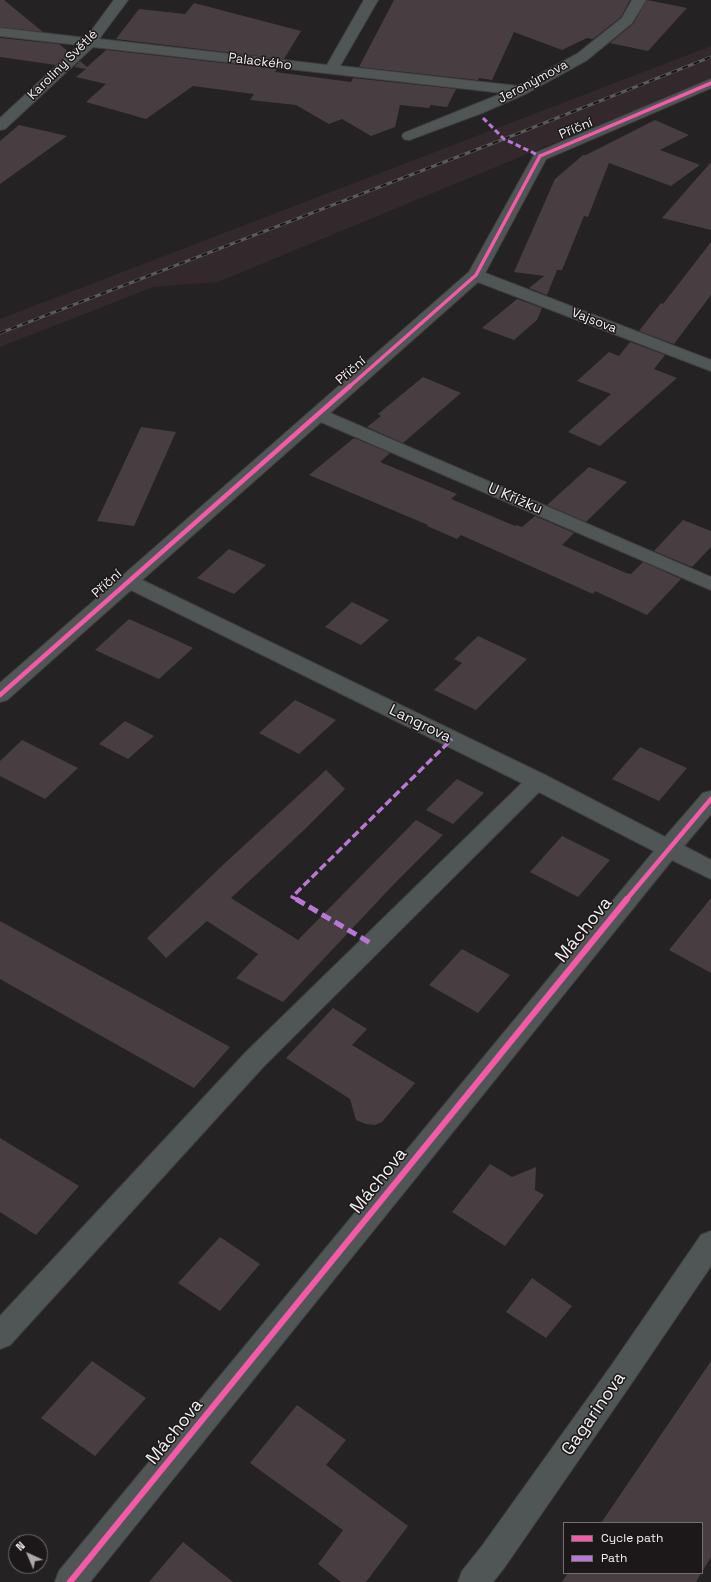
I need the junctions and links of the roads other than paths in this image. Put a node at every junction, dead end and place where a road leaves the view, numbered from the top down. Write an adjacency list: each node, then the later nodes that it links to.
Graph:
1 (121, 0): 5 (street, Karoliny Světlé)
2 (371, 0): 6 (street)
3 (639, 0): 8 (street, Jeronýmova)
4 (0, 32): 5 (street, Palackého)
5 (90, 42): 6 (street, Palackého); 9 (street, Karoliny Světlé)
6 (332, 70): 8 (street, Palackého)
7 (711, 83): 11 (street, Příční)
8 (520, 91): 10 (street, Jeronýmova)
9 (0, 126)
10 (409, 136)
11 (476, 275): 13 (street, Vajsova); 14 (street, Příční)
12 (711, 348): 13 (street)
13 (706, 364)
14 (318, 414): 15 (street, Příční); 16 (street, U Křížku)
15 (128, 581): 17 (street, Příční); 18 (street, Langrova)
16 (711, 584)
17 (0, 695)
18 (537, 781): 20 (street, Langrova); 23 (street)
19 (711, 799): 20 (street, Máchova)
20 (668, 848): 21 (street, Langrova); 24 (street, Máchova)
21 (711, 870)
22 (711, 1243): 25 (street, Gagarinova)
23 (0, 1336)
24 (70, 1582)
25 (473, 1582)

